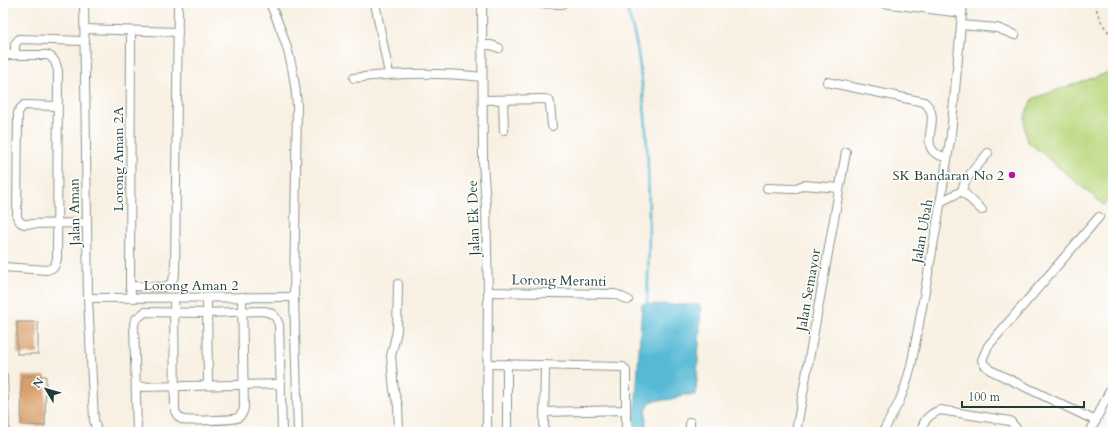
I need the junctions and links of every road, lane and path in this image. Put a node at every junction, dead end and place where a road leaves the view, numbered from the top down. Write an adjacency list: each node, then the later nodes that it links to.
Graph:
1 (84, 3): 13 (street, Jalan Aman)
2 (178, 3): 15 (street)
3 (270, 3): 48 (street)
4 (375, 3): 23 (street)
5 (482, 3): 19 (street, Jalan Ek Dee)
6 (538, 3): 10 (street)
7 (882, 3): 11 (street)
8 (963, 3): 11 (street, Jalan Ubah)
9 (1095, 3): 17 (path)
10 (562, 4)
11 (962, 13): 12 (street, Jalan Ubah)
12 (961, 25): 16 (street); 34 (street, Jalan Ubah)
13 (85, 29): 14 (street); 18 (street, Jalan Aman)
14 (131, 31): 15 (street); 45 (street, Lorong Aman 2A)
15 (178, 32): 45 (street)
16 (1015, 35)
17 (1113, 37)
18 (85, 41): 21 (street); 42 (street, Jalan Aman)
19 (483, 45): 20 (street); 24 (street, Jalan Ek Dee)
20 (500, 48)
21 (15, 55): 22 (street); 29 (street)
22 (3, 57)
23 (389, 74): 24 (street); 25 (street)
24 (482, 77): 27 (street, Jalan Ek Dee)
25 (354, 78)
26 (827, 82): 34 (street)
27 (483, 100): 28 (street); 46 (street, Jalan Ek Dee)
28 (503, 100): 30 (street); 31 (street)
29 (58, 106): 41 (street); 41 (street)
30 (552, 126)
31 (504, 130)
32 (846, 152): 36 (street, Jalan Semayor)
33 (988, 153): 37 (street)
34 (947, 158): 38 (street, Jalan Ubah)
35 (767, 188): 36 (street)
36 (839, 188): 84 (street, Jalan Semayor)
37 (962, 191): 38 (street); 39 (street)
38 (940, 202): 85 (street, Jalan Ubah)
39 (982, 210)
40 (1099, 217): 70 (street)
41 (58, 224): 42 (street); 43 (street)
42 (87, 224): 49 (street, Jalan Aman)
43 (3, 267)
44 (398, 284): 78 (street)
45 (130, 286): 50 (street, Lorong Aman 2A)
46 (488, 292): 53 (street, Lorong Meranti); 57 (street, Jalan Ek Dee)
47 (242, 297): 48 (street, Lorong Aman 2); 52 (street, Lorong Aman 2); 54 (street)
48 (294, 297): 77 (street)
49 (88, 298): 50 (street, Lorong Aman 2); 69 (street, Jalan Aman)
50 (132, 298): 51 (street, Lorong Aman 2)
51 (174, 298): 52 (street, Lorong Aman 2); 55 (street)
52 (206, 298): 56 (street)
53 (628, 300)
54 (242, 312): 56 (street); 61 (street); 63 (street)
55 (175, 313): 56 (street); 64 (street); 66 (street)
56 (207, 313): 65 (street)
57 (488, 364): 58 (street); 79 (street, Jalan Ek Dee)
58 (507, 364): 59 (street); 80 (street)
59 (545, 365): 67 (street); 68 (street)
60 (3, 376): 72 (street)
61 (281, 384): 63 (street); 76 (street)
62 (1113, 384): 70 (street)
63 (243, 385): 64 (street); 65 (street)
64 (175, 386): 65 (street); 66 (street)
65 (208, 386)
66 (136, 387): 75 (street)
67 (626, 410): 68 (street); 82 (street)
68 (544, 412): 81 (street)
69 (94, 420): 73 (street); 74 (street)
70 (1096, 421): 88 (street)
71 (690, 422): 83 (street)
72 (5, 432)
73 (91, 432)
74 (97, 432)
75 (137, 432)
76 (282, 432)
77 (298, 432)
78 (399, 432)
79 (487, 432)
80 (507, 432)
81 (544, 432)
82 (626, 432)
83 (690, 432)
84 (796, 432)
85 (883, 432)
86 (922, 432): 87 (street)
87 (1015, 432)
88 (1090, 432)

